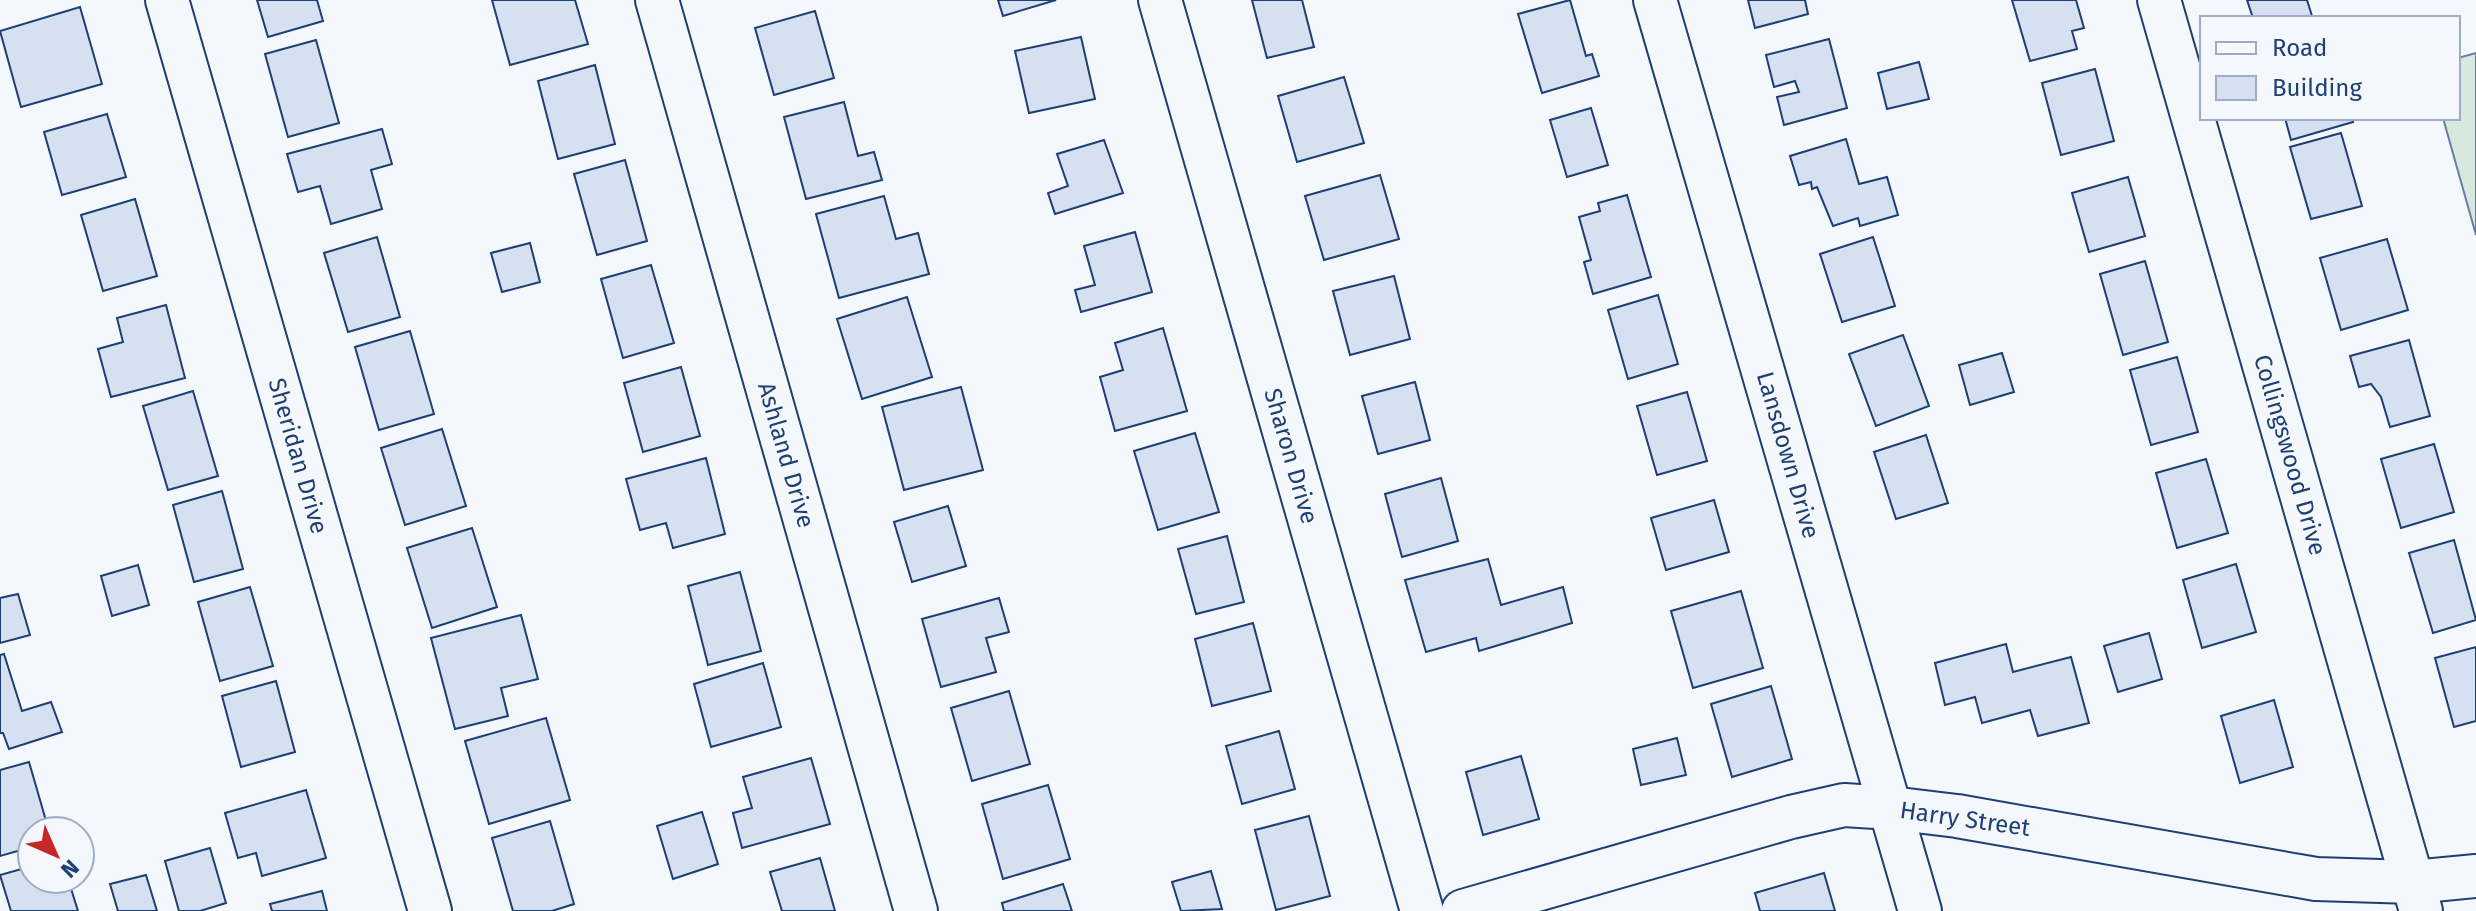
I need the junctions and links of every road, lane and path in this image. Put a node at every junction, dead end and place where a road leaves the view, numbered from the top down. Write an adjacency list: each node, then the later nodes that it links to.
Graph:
1 (167, 0): 9 (street, Sheridan Drive)
2 (657, 0): 10 (street, Ashland Drive)
3 (1160, 0): 11 (street, Sharon Drive)
4 (1655, 0): 6 (street, Lansdown Drive)
5 (2159, 0): 8 (street, Collingswood Drive)
6 (1891, 808): 8 (street, Harry Street); 12 (street, Harry Street); 13 (street, Lansdown Drive)
7 (2476, 876): 8 (street, Harry Street)
8 (2417, 896)
9 (430, 911)
10 (916, 911)
11 (1422, 911)
12 (1463, 911)
13 (1920, 911)

